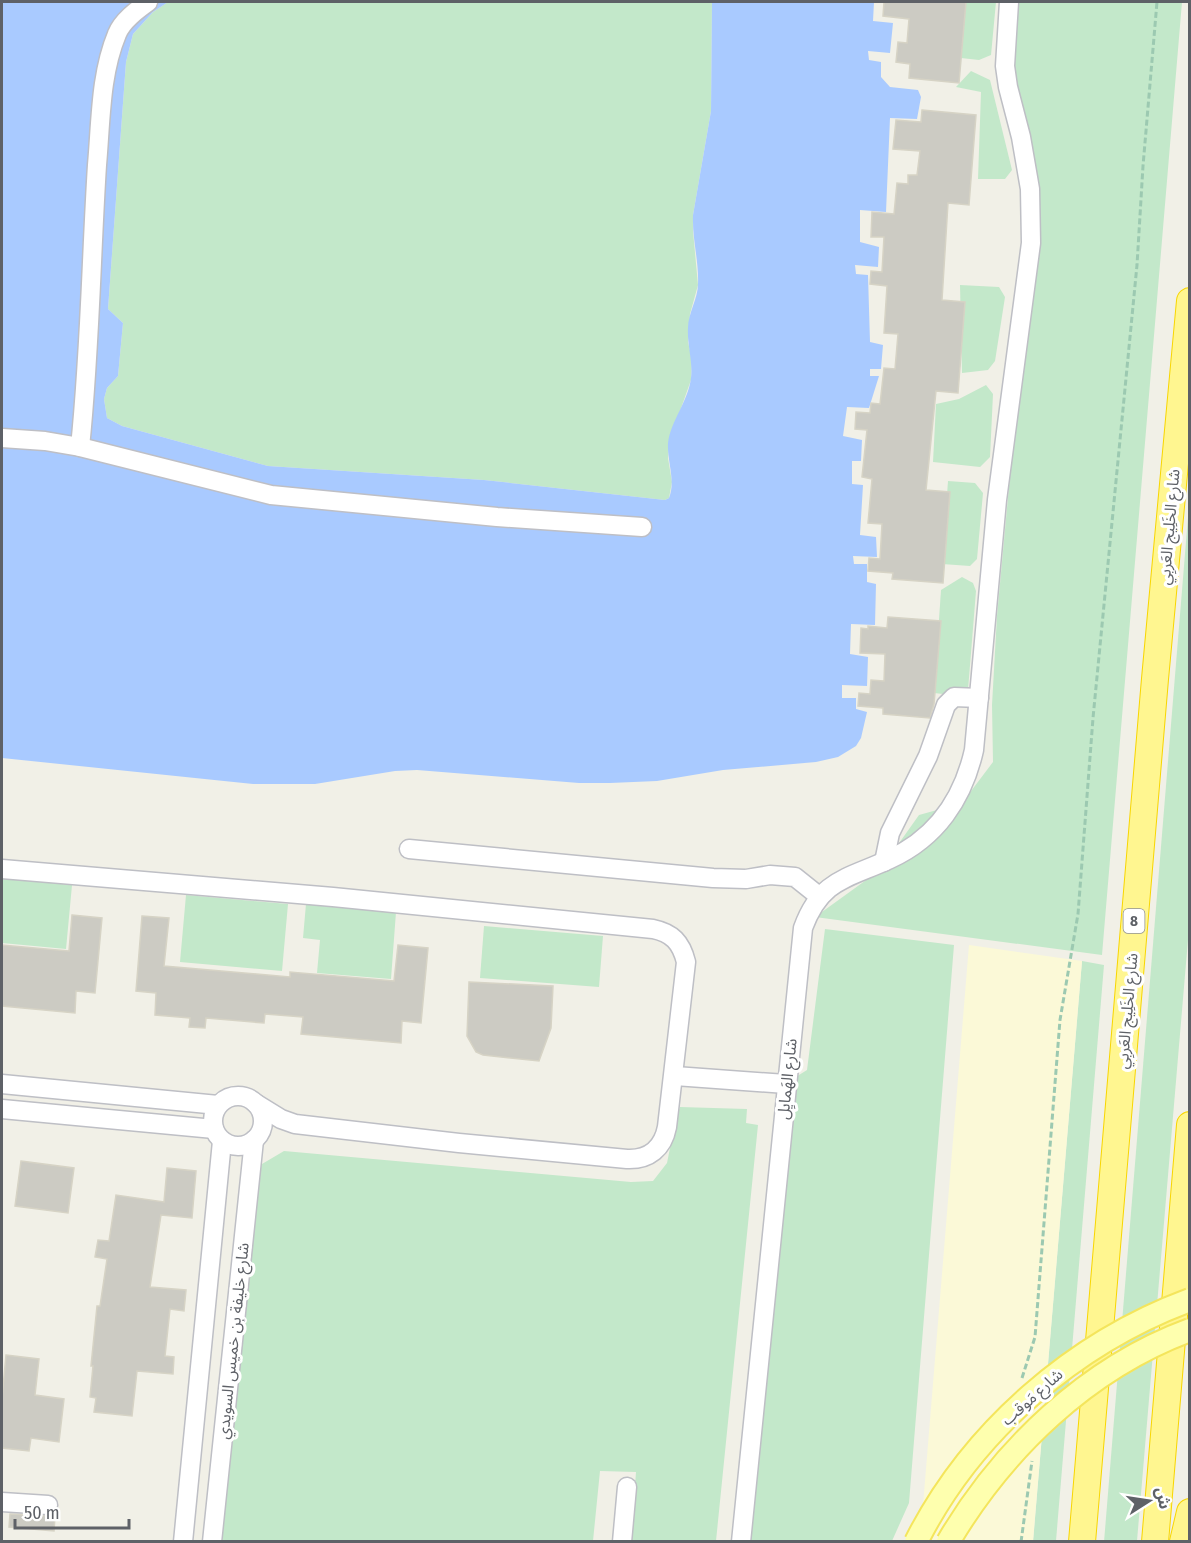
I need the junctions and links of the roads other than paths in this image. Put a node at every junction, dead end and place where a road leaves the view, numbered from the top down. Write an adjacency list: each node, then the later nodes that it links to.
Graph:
1 (148, 2): 5 (street)
2 (1009, 2): 7 (street, شارع الهَمايِل)
3 (1190, 301): 34 (highway, شارع الخَلِيج العَربِي / 8)
4 (2, 438): 5 (street)
5 (80, 447): 6 (street)
6 (642, 527)
7 (979, 698): 9 (street, شارع الهَمايِل); 9 (street)
8 (409, 849): 11 (street)
9 (884, 862): 11 (street, شارع الهَمايِل)
10 (2, 869): 12 (street)
11 (820, 897): 14 (street, شارع الهَمايِل)
12 (675, 1076): 14 (street); 18 (street)
13 (2, 1084): 16 (street)
14 (786, 1084): 31 (street, شارع الهَمايِل)
15 (255, 1103): 16 (street); 18 (street); 21 (street)
16 (218, 1106): 20 (street)
17 (2, 1109): 20 (street)
18 (296, 1124): 21 (street)
19 (1190, 1125): 35 (highway)
20 (218, 1135): 21 (street); 28 (street, شارع خليفة بن خميس السويدي)
21 (256, 1138): 29 (street, شارع خليفة بن خميس السويدي)
22 (1190, 1300): 32 (main road, شارع مَوقب, bridge)
23 (1190, 1330): 33 (main road, شارع مَوقب, bridge)
24 (627, 1487): 30 (street)
25 (2, 1502): 26 (street)
26 (48, 1505)
27 (1190, 1512): 36 (highway)
28 (183, 1542)
29 (212, 1542)
30 (622, 1542)
31 (741, 1542)
32 (916, 1542)
33 (948, 1542)
34 (1082, 1542)
35 (1155, 1542)
36 (1183, 1542)

